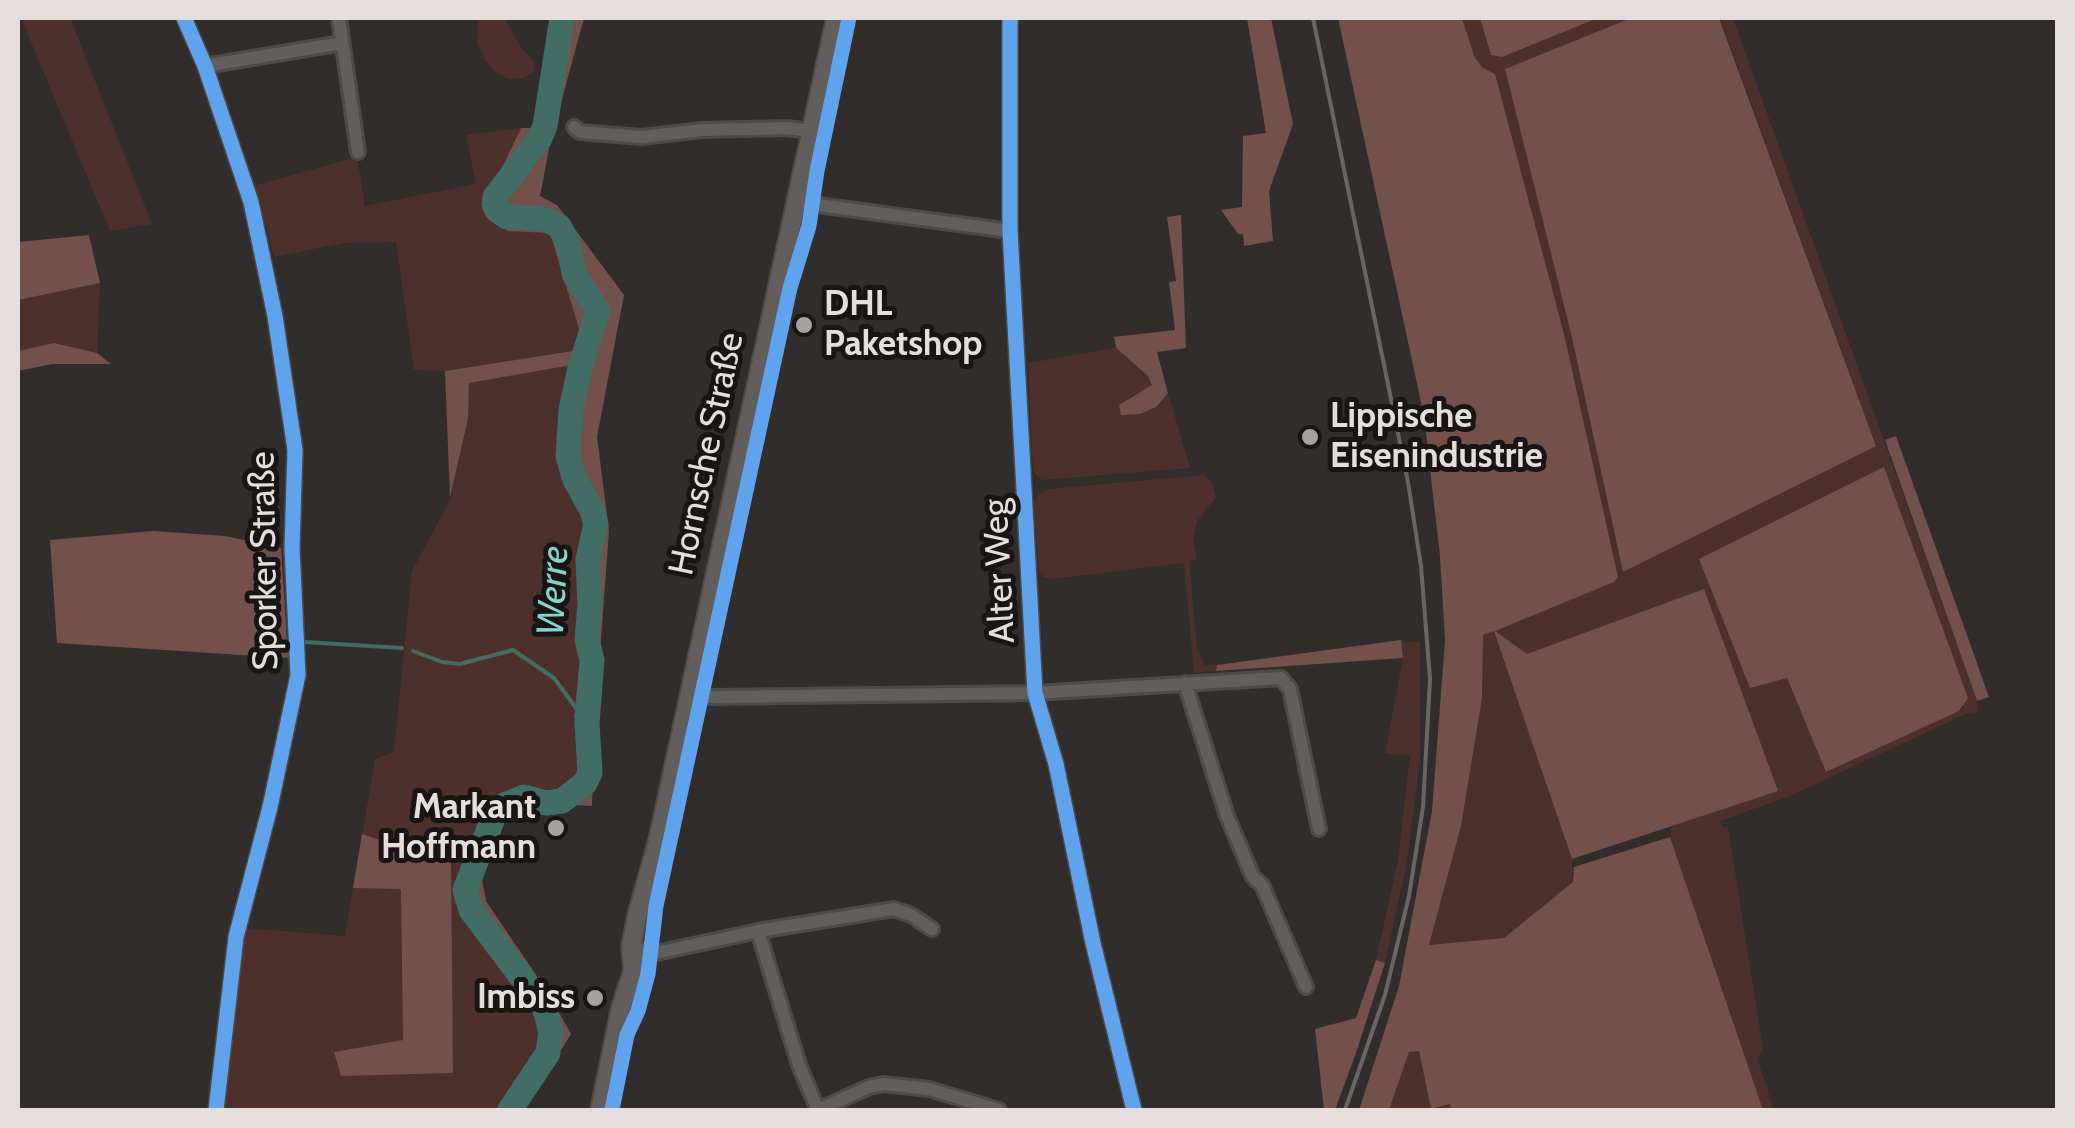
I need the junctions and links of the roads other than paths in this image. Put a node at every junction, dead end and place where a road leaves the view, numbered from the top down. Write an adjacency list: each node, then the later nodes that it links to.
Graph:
1 (184, 18): 6 (street, Sporker Straße)
2 (339, 18): 5 (street)
3 (836, 18): 8 (main road, Hornsche Straße)
4 (1010, 18): 11 (street, Alter Weg)
5 (342, 43): 6 (street); 9 (street)
6 (204, 66): 20 (street, Sporker Straße)
7 (574, 127): 8 (street)
8 (811, 131): 10 (main road, Hornsche Straße)
9 (358, 152)
10 (796, 202): 11 (street); 13 (main road, Hornsche Straße)
11 (1010, 231): 14 (street, Alter Weg)
12 (1185, 683): 14 (street); 15 (street); 19 (street)
13 (689, 693): 14 (street); 18 (main road, Hornsche Straße)
14 (1035, 693): 24 (street, Alter Weg)
15 (1319, 828)
16 (932, 929): 17 (street)
17 (758, 931): 18 (street); 22 (street)
18 (635, 954): 21 (main road, Hornsche Straße)
19 (1306, 987)
20 (216, 1110)
21 (600, 1110)
22 (818, 1110): 23 (street)
23 (999, 1110)
24 (1134, 1110)

